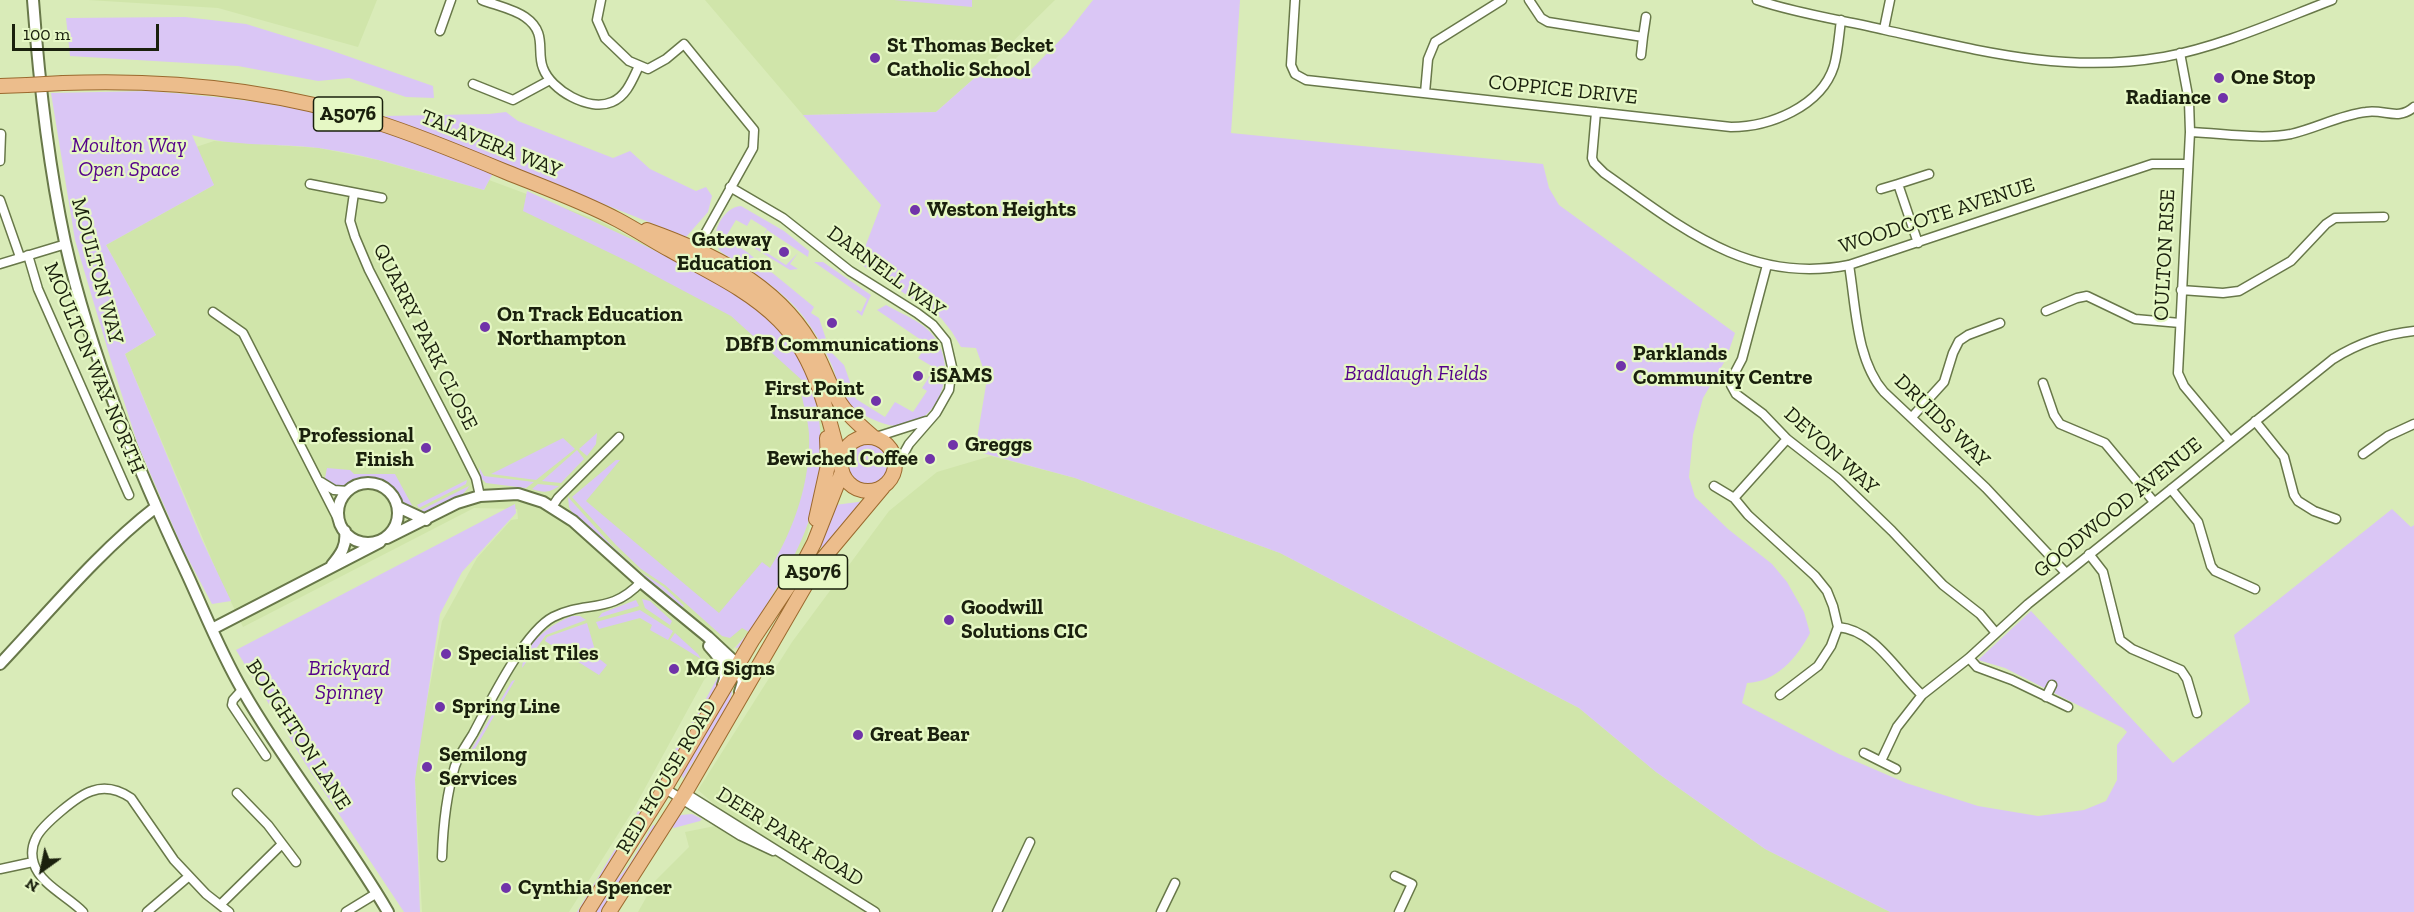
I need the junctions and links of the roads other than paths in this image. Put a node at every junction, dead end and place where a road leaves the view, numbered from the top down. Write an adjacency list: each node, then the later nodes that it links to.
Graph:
1 (33, 0): 40 (street, MOULTON WAY)
2 (452, 0): 14 (street)
3 (482, 0): 19 (street)
4 (601, 0): 18 (street)
5 (1295, 0): 22 (street, COPPICE DRIVE)
6 (1502, 0): 22 (street)
7 (1529, 0): 15 (street)
8 (1757, 0): 12 (street)
9 (1890, 0): 13 (street)
10 (2332, 0): 16 (street)
11 (1646, 17): 15 (street)
12 (1840, 20): 13 (street); 24 (street, COPPICE DRIVE)
13 (1884, 29): 16 (street)
14 (440, 31)
15 (1643, 37): 17 (street)
16 (2181, 53): 25 (street, OULTON RISE)
17 (1641, 54)
18 (639, 66): 19 (street); 32 (street)
19 (550, 80): 20 (street)
20 (473, 84)
21 (0, 86): 38 (main road, TALAVERA WAY / A5076, bridge)
22 (1425, 93): 24 (street, COPPICE DRIVE)
23 (2414, 108): 25 (street)
24 (1596, 112): 44 (street, WOODCOTE AVENUE)
25 (2190, 132): 28 (street, OULTON RISE)
26 (1, 134): 27 (street)
27 (0, 161)
28 (2188, 164): 39 (street, WOODCOTE AVENUE); 46 (street, OULTON RISE)
29 (1929, 174): 31 (street)
30 (310, 184): 34 (street)
31 (1898, 184): 33 (street); 39 (street)
32 (730, 188): 41 (street); 55 (street, DARNELL WAY)
33 (1881, 189)
34 (354, 193): 35 (street); 71 (street, QUARRY PARK CLOSE)
35 (382, 198)
36 (0, 200): 42 (street, MOULTON WAY NORTH)
37 (2384, 217): 46 (street)
38 (617, 219): 41 (main road); 53 (main road, TALAVERA WAY / A5076)
39 (1917, 243): 45 (street, WOODCOTE AVENUE)
40 (66, 244): 42 (street); 74 (street, MOULTON WAY)
41 (696, 250): 59 (main road)
42 (24, 256): 43 (street); 70 (street, MOULTON WAY NORTH)
43 (0, 264)
44 (1767, 265): 45 (street, WOODCOTE AVENUE); 60 (street, DEVON WAY)
45 (1849, 265): 54 (street, DRUIDS WAY)
46 (2181, 290): 50 (street, OULTON RISE)
47 (2046, 311): 50 (street)
48 (213, 312): 65 (street)
49 (2000, 323): 54 (street)
50 (2180, 323): 61 (street, OULTON RISE)
51 (2414, 331): 56 (street, GOODWOOD AVENUE)
52 (2043, 383): 73 (street)
53 (824, 406): 63 (main road, TALAVERA WAY / A5076); 82 (main road)
54 (1912, 417): 84 (street, DRUIDS WAY)
55 (930, 420): 59 (street); 64 (street, DARNELL WAY)
56 (2255, 421): 61 (street, GOODWOOD AVENUE); 77 (street)
57 (2414, 424): 62 (street)
58 (619, 437): 76 (street)
59 (874, 437): 63 (main road); 64 (main road)
60 (1787, 439): 72 (street); 90 (street, DEVON WAY)
61 (2230, 441): 68 (street, GOODWOOD AVENUE)
62 (2363, 454)
63 (841, 468): 67 (main road); 82 (main road)
64 (895, 469): 67 (main road)
65 (314, 475): 69 (street); 79 (street)
66 (1713, 486): 72 (street)
67 (883, 487): 94 (main road, RED HOUSE ROAD / A5076)
68 (2171, 489): 73 (street, GOODWOOD AVENUE); 86 (street)
69 (348, 491): 75 (street); 79 (street)
70 (129, 495)
71 (480, 496): 76 (street); 78 (street)
72 (1734, 498): 88 (street)
73 (2154, 502): 81 (street, GOODWOOD AVENUE)
74 (156, 507): 89 (street, BOUGHTON LANE); 93 (street)
75 (398, 507): 78 (street); 80 (street)
76 (552, 507): 85 (street)
77 (2336, 519)
78 (426, 520): 80 (street)
79 (342, 527): 80 (street); 83 (street)
80 (383, 540): 83 (street)
81 (2089, 554): 84 (street, GOODWOOD AVENUE); 104 (street)
82 (802, 564): 95 (main road)
83 (330, 567): 89 (street)
84 (2066, 573): 90 (street, GOODWOOD AVENUE)
85 (640, 582): 87 (street); 114 (street)
86 (2255, 589)
87 (689, 623): 91 (street); 95 (street)
88 (1838, 627): 99 (street); 100 (street)
89 (212, 629): 97 (street, BOUGHTON LANE)
90 (1996, 633): 92 (street, GOODWOOD AVENUE)
91 (718, 657): 95 (street); 98 (street)
92 (1969, 658): 100 (street, GOODWOOD AVENUE); 101 (street)
93 (0, 664)
94 (758, 668): 95 (street); 102 (main road, RED HOUSE ROAD / A5076)
95 (738, 671): 98 (main road); 102 (street)
96 (2052, 686): 101 (street)
97 (242, 690): 106 (street); 122 (street, BOUGHTON LANE)
98 (720, 693): 109 (main road)
99 (1780, 694)
100 (1922, 695): 107 (street, GOODWOOD AVENUE)
101 (2046, 697): 103 (street)
102 (738, 700): 111 (main road, RED HOUSE ROAD / A5076)
103 (2068, 707)
104 (2197, 713)
105 (1864, 753): 107 (street)
106 (266, 756)
107 (1881, 761): 108 (street)
108 (1896, 769)
109 (664, 788): 111 (street, DEER PARK ROAD); 121 (main road)
110 (237, 793): 113 (street)
111 (681, 796): 121 (main road); 130 (main road, RED HOUSE ROAD / A5076); 131 (street, DEER PARK ROAD)
112 (1030, 842): 132 (street)
113 (281, 845): 116 (street); 123 (street)
114 (442, 857)
115 (33, 862): 117 (street); 119 (street); 124 (street)
116 (296, 862)
117 (0, 869)
118 (1395, 876): 134 (street)
119 (188, 877): 123 (street); 125 (street)
120 (1175, 883): 133 (street)
121 (601, 889): 129 (main road)
122 (377, 893): 127 (street); 128 (street, BOUGHTON LANE)
123 (220, 905): 126 (street)
124 (83, 912)
125 (147, 912)
126 (229, 912)
127 (346, 912)
128 (388, 912)
129 (587, 912)
130 (609, 912)
131 (875, 912)
132 (997, 912)
133 (1161, 912)
134 (1399, 912)

